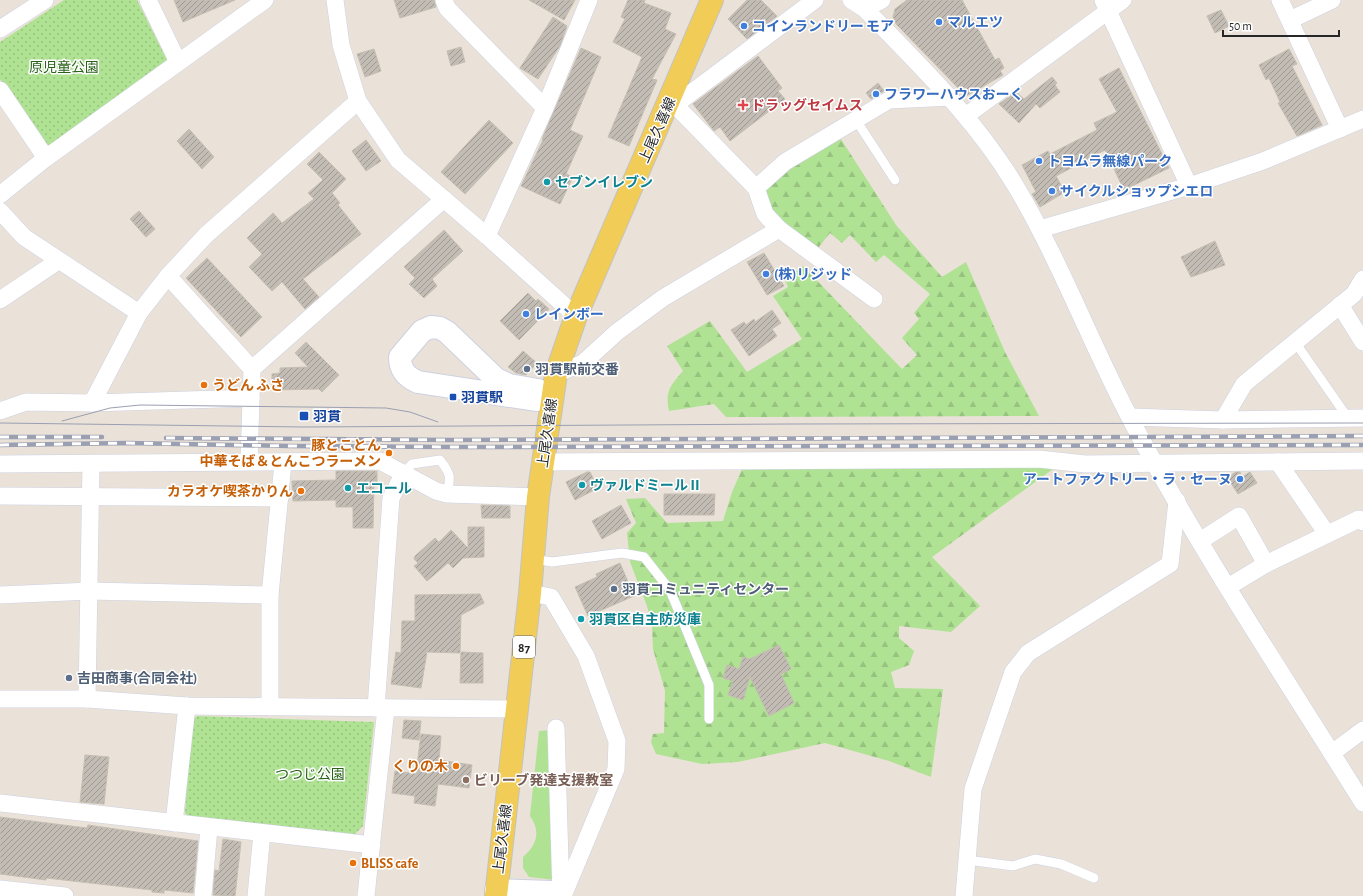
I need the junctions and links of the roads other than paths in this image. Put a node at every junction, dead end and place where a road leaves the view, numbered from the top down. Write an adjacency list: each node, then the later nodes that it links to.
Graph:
1 (45, 0): 16 (street)
2 (148, 0): 17 (street)
3 (265, 0): 17 (street)
4 (335, 0): 20 (street)
5 (444, 0): 22 (street)
6 (589, 0): 22 (street)
7 (712, 0): 21 (main road, 上尾久喜線 / 87)
8 (815, 0): 21 (street)
9 (882, 0): 13 (street)
10 (1123, 0): 14 (street)
11 (1280, 0): 15 (street)
12 (1332, 0): 15 (street)
13 (858, 5): 19 (street)
14 (1105, 6): 23 (street); 29 (street)
15 (1290, 20): 26 (street)
16 (0, 29)
17 (178, 62): 27 (street)
18 (0, 90): 27 (street)
19 (950, 97): 23 (street); 25 (street)
20 (358, 101): 32 (street); 38 (street)
21 (672, 104): 30 (street); 44 (main road, 上尾久喜線 / 87)
22 (546, 108): 36 (street)
23 (966, 115): 35 (street)
24 (1363, 119): 26 (street)
25 (856, 120): 28 (lane); 30 (street)
26 (1340, 128): 29 (street)
27 (46, 158): 31 (street)
28 (895, 180)
29 (1190, 186): 35 (street)
30 (756, 188): 34 (street)
31 (0, 195)
32 (444, 199): 36 (street); 48 (street)
33 (0, 211): 37 (street)
34 (779, 229): 40 (street); 49 (street)
35 (1040, 229): 55 (street)
36 (487, 236): 44 (street)
37 (58, 261): 41 (street); 43 (street)
38 (168, 276): 43 (street); 48 (street)
39 (1362, 283): 42 (street)
40 (874, 299)
41 (0, 300)
42 (1340, 305): 45 (street); 46 (street)
43 (139, 314): 53 (street)
44 (576, 316): 49 (main road, 上尾久喜線 / 87)
45 (1296, 342): 56 (lane); 57 (street)
46 (1363, 342)
47 (474, 358): 50 (street); 50 (street); 52 (street)
48 (252, 369): 51 (street)
49 (556, 374): 52 (main road, 上尾久喜線 / 87)
50 (447, 386): 52 (street)
51 (251, 398): 53 (street); 58 (street)
52 (552, 398): 60 (main road, 上尾久喜線 / 87)
53 (92, 403): 54 (street)
54 (0, 411)
55 (1130, 417): 57 (street); 61 (street)
56 (1355, 418): 57 (street)
57 (1223, 420)
58 (249, 461): 63 (street); 65 (street)
59 (1363, 461): 62 (street)
60 (543, 462): 61 (street); 70 (main road, 上尾久喜線 / 87)
61 (1155, 462): 62 (street); 72 (street)
62 (1278, 462): 74 (street)
63 (283, 463): 66 (street); 71 (street)
64 (0, 464): 65 (street)
65 (91, 464): 69 (street)
66 (404, 473): 67 (street); 67 (lane); 87 (street)
67 (446, 494): 70 (street)
68 (0, 496): 69 (street)
69 (91, 496): 71 (street); 79 (street)
70 (538, 497): 76 (main road, 上尾久喜線 / 87)
71 (280, 498): 82 (street)
72 (1177, 500): 75 (street); 99 (street)
73 (1363, 522): 74 (street)
74 (1328, 534): 77 (street)
75 (1200, 541): 77 (street); 78 (street)
76 (533, 559): 80 (main road, 上尾久喜線 / 87); 89 (lane)
77 (1266, 564): 78 (street)
78 (1228, 587): 92 (street)
79 (90, 591): 81 (street); 82 (street); 84 (street)
80 (530, 593): 88 (main road, 上尾久喜線 / 87); 107 (street)
81 (0, 595)
82 (270, 595): 86 (street)
83 (0, 699): 84 (street)
84 (88, 699): 85 (street)
85 (187, 706): 86 (street); 95 (street)
86 (270, 707): 87 (street)
87 (381, 708): 88 (street); 98 (street)
88 (517, 709): 102 (main road, 上尾久喜線 / 87)
89 (709, 719)
90 (556, 728): 107 (street)
91 (1363, 730): 92 (street)
92 (1332, 753): 94 (street)
93 (0, 803): 95 (street)
94 (1363, 803)
95 (174, 822): 96 (street)
96 (209, 828): 97 (street); 104 (street)
97 (262, 833): 98 (street); 105 (street)
98 (372, 845): 106 (street)
99 (967, 860): 100 (lane); 108 (street)
100 (1094, 878)
101 (9, 892): 103 (street)
102 (496, 893): 107 (street)
103 (64, 896)
104 (202, 896)
105 (256, 896)
106 (366, 896)
107 (561, 896)
108 (964, 896)

